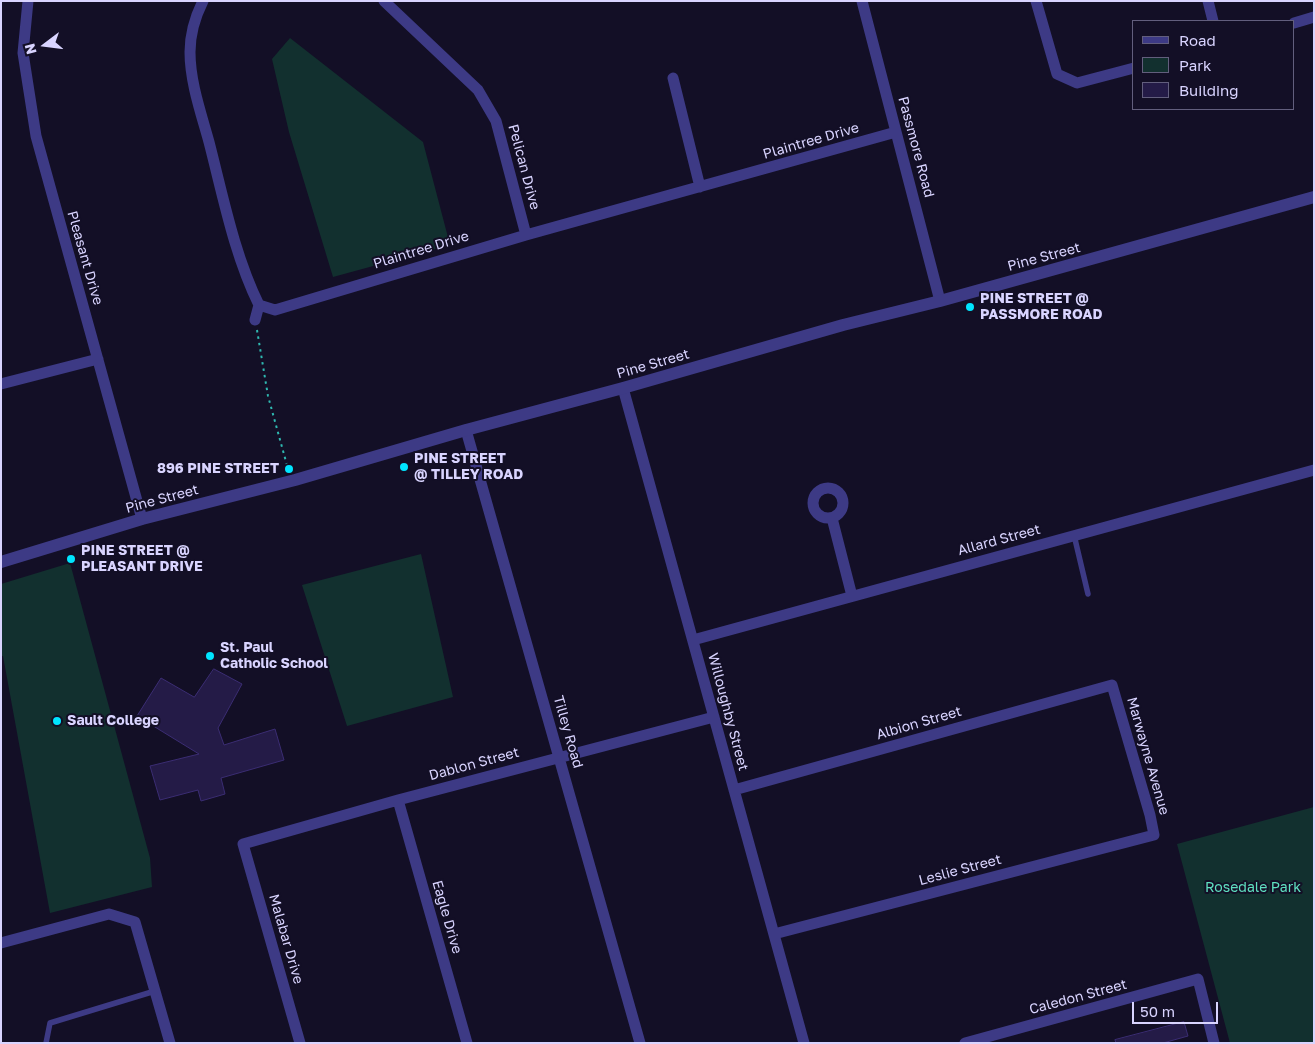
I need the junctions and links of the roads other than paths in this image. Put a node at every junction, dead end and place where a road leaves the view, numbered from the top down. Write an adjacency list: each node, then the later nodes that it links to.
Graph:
1 (28, 1): 19 (street, Pleasant Drive)
2 (203, 1): 17 (street)
3 (384, 1): 15 (street, Pelican Drive)
4 (862, 1): 12 (street, Passmore Road)
5 (1036, 1): 10 (street)
6 (1208, 1): 8 (street)
7 (1314, 17): 9 (street)
8 (1213, 20)
9 (1295, 23)
10 (1132, 69)
11 (673, 78): 13 (street)
12 (896, 132): 13 (street, Plaintree Drive); 16 (street, Passmore Road)
13 (700, 187): 15 (street, Plaintree Drive)
14 (1314, 197): 16 (street, Pine Street)
15 (526, 235): 17 (street, Plaintree Drive)
16 (940, 301): 21 (street, Pine Street)
17 (259, 305): 18 (street)
18 (255, 320)
19 (98, 359): 20 (street); 25 (street, Pleasant Drive)
20 (1, 384)
21 (623, 388): 22 (street, Pine Street); 30 (street, Willoughby Street)
22 (466, 430): 25 (street, Pine Street); 33 (street, Tilley Road)
23 (1314, 470): 26 (street, Allard Street)
24 (832, 518): 29 (street)
25 (142, 519): 27 (street, Pine Street)
26 (1074, 535): 28 (lane); 29 (street, Allard Street)
27 (1, 562)
28 (1088, 594)
29 (852, 596): 30 (street, Allard Street)
30 (693, 640): 32 (street, Willoughby Street)
31 (1112, 685): 34 (street, Albion Street); 36 (street, Marwayne Avenue)
32 (714, 717): 33 (street, Dablon Street); 34 (street, Willoughby Street)
33 (559, 757): 35 (street, Dablon Street); 45 (street, Tilley Road)
34 (734, 790): 38 (street, Willoughby Street)
35 (398, 800): 37 (street, Dablon Street); 44 (street, Eagle Drive)
36 (1154, 835): 38 (street, Leslie Street)
37 (243, 844): 43 (street, Malabar Drive)
38 (774, 934): 46 (street, Willoughby Street)
39 (1, 943): 40 (street)
40 (155, 991): 41 (lane); 42 (street)
41 (46, 1043)
42 (170, 1043)
43 (300, 1043)
44 (467, 1043)
45 (640, 1043)
46 (804, 1043)
47 (965, 1043): 48 (street, Caledon Street)
48 (1214, 1043)

